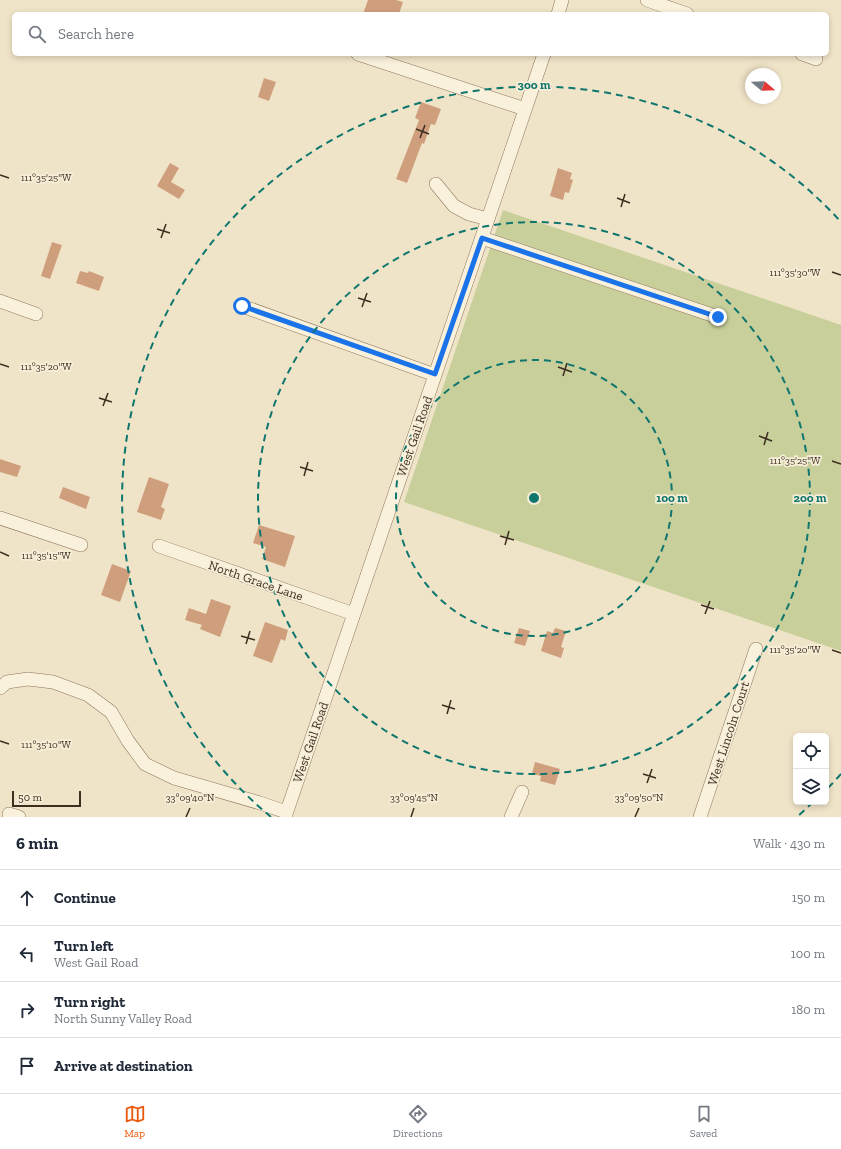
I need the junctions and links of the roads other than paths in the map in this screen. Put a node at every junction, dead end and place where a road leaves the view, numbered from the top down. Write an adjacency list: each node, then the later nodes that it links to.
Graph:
1 (562, 0): 3 (street)
2 (647, 0): 4 (street)
3 (559, 12)
4 (681, 12)
5 (364, 56): 9 (street)
6 (543, 56): 9 (street, West Gail Road)
7 (808, 56): 8 (street)
8 (816, 59)
9 (525, 109): 11 (street, West Gail Road)
10 (436, 184): 11 (street)
11 (488, 219): 12 (street, West Gail Road)
12 (482, 238): 16 (street); 17 (street, West Gail Road)
13 (0, 301): 15 (street)
14 (242, 306): 17 (street)
15 (36, 314)
16 (718, 317)
17 (435, 374): 21 (street, West Gail Road)
18 (0, 518): 19 (street)
19 (80, 545)
20 (159, 546): 21 (street, North Grace Lane)
21 (354, 614): 25 (street, West Gail Road)
22 (756, 649): 27 (street, West Lincoln Court)
23 (0, 688): 25 (street)
24 (522, 792): 26 (street)
25 (286, 815)
26 (511, 817)
27 (700, 817)

